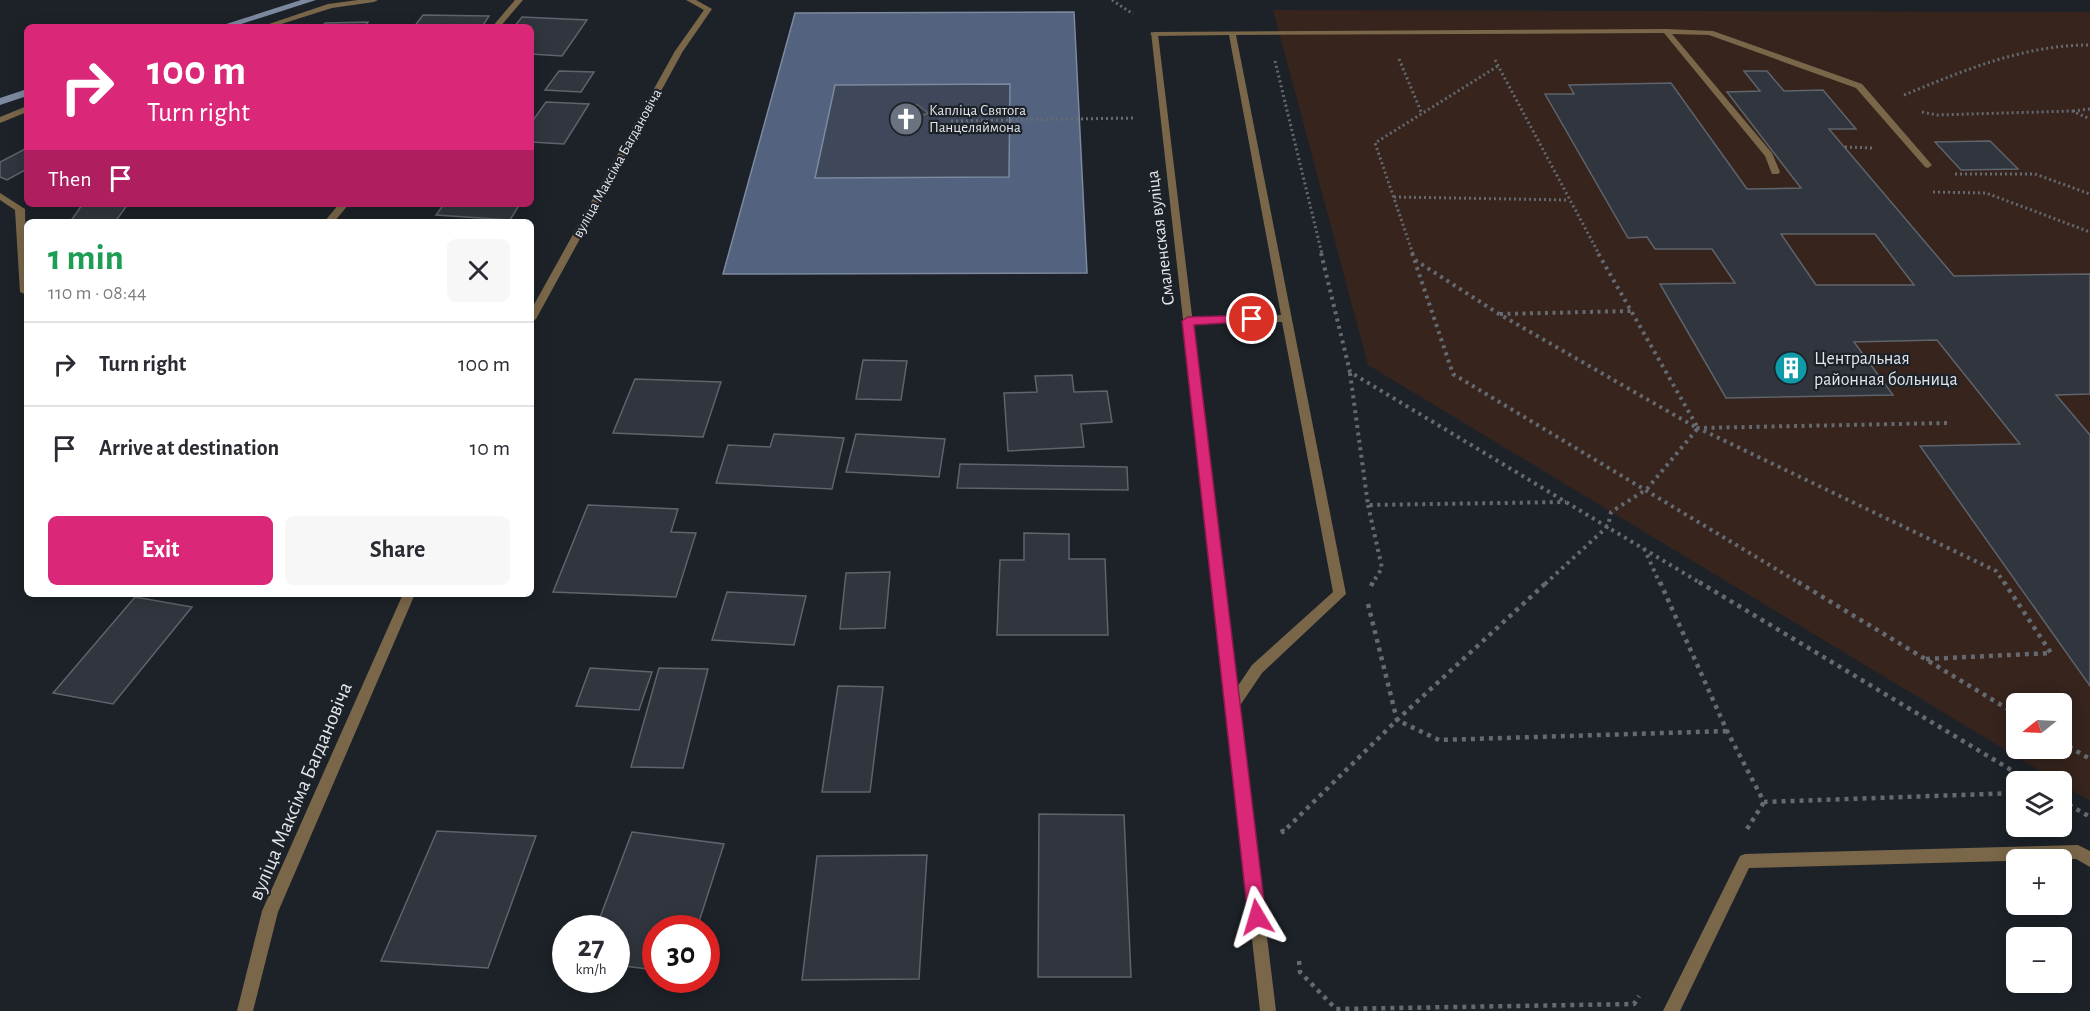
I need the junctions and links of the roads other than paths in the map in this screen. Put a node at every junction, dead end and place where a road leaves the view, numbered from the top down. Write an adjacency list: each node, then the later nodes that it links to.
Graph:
1 (374, 0): 4 (street)
2 (519, 0): 5 (street)
3 (690, 0): 16 (street, вуліца Максіма Багдановіча)
4 (274, 24)
5 (499, 24)
6 (1666, 31): 7 (street); 10 (street); 11 (street)
7 (1232, 33): 17 (street); 18 (street, Смаленская вуліца)
8 (24, 111): 9 (street)
9 (0, 120)
10 (1928, 165)
11 (1775, 172)
12 (0, 196): 15 (street)
13 (342, 207): 14 (street)
14 (332, 219)
15 (24, 275)
16 (534, 314)
17 (1288, 318): 18 (street); 20 (street)
18 (1188, 321): 20 (street, Смаленская вуліца)
19 (408, 597): 22 (street, вуліца Максіма Багдановіча)
20 (1232, 706): 23 (street, Смаленская вуліца)
21 (2090, 860): 24 (street)
22 (245, 1011)
23 (1268, 1011)
24 (1671, 1011)

